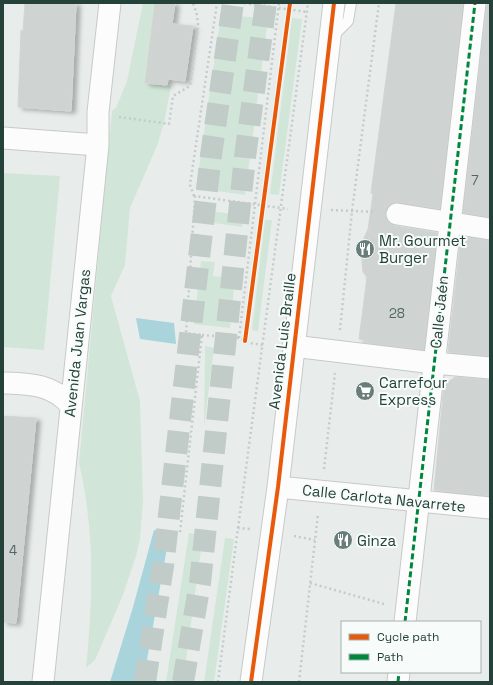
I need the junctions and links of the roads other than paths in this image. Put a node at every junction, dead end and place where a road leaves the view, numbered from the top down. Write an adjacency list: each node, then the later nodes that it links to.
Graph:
1 (110, 3): 7 (street, Avenida Juan Vargas)
2 (334, 3): 5 (street, Avenida Luis Braille)
3 (351, 3): 5 (lane)
4 (474, 3): 9 (street, Calle Jaén)
5 (330, 40): 11 (street, Avenida Luis Braille)
6 (3, 138): 7 (street)
7 (98, 145): 15 (street, Avenida Juan Vargas)
8 (397, 214): 9 (street)
9 (450, 222): 10 (street); 12 (street, Calle Jaén)
10 (490, 228)
11 (293, 346): 12 (street); 16 (street, Avenida Luis Braille)
12 (434, 363): 13 (street); 17 (street, Calle Jaén)
13 (490, 368)
14 (3, 383): 15 (street)
15 (71, 406): 20 (street, Avenida Juan Vargas)
16 (278, 487): 17 (street, Calle Carlota Navarrete); 21 (street, Avenida Luis Braille)
17 (419, 502): 18 (street, Calle Carlota Navarrete); 19 (street, Calle Jaén)
18 (490, 508)
19 (405, 621)
20 (43, 682)
21 (251, 682)

